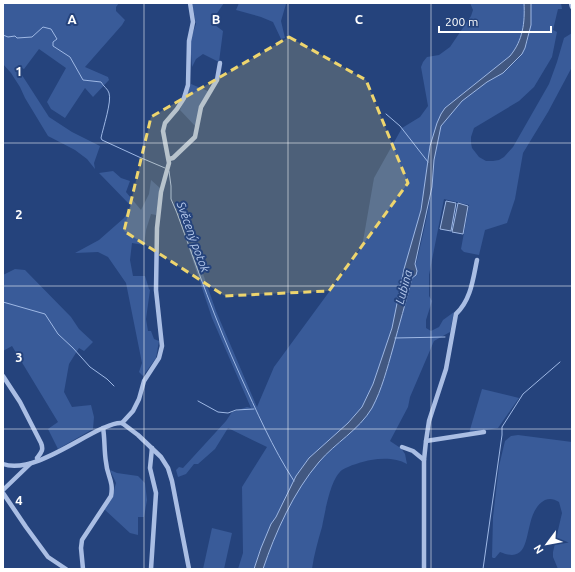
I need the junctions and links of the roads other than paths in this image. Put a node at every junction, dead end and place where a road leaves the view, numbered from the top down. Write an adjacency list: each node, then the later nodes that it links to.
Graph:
1 (190, 3): 5 (street)
2 (571, 3): 3 (street)
3 (572, 8)
4 (220, 63): 5 (street)
5 (169, 159): 8 (street)
6 (477, 260): 11 (street)
7 (3, 376): 14 (street)
8 (122, 423): 9 (street); 13 (street)
9 (103, 428): 14 (street); 21 (street)
10 (484, 432): 11 (street)
11 (426, 441): 15 (street)
12 (402, 446): 15 (street)
13 (152, 448): 19 (street); 22 (street)
14 (38, 460): 17 (street)
15 (424, 460): 23 (street)
16 (3, 464): 17 (street)
17 (30, 464): 18 (street)
18 (3, 492): 20 (street)
19 (151, 567)
20 (66, 569)
21 (83, 569)
22 (189, 569)
23 (424, 569)

